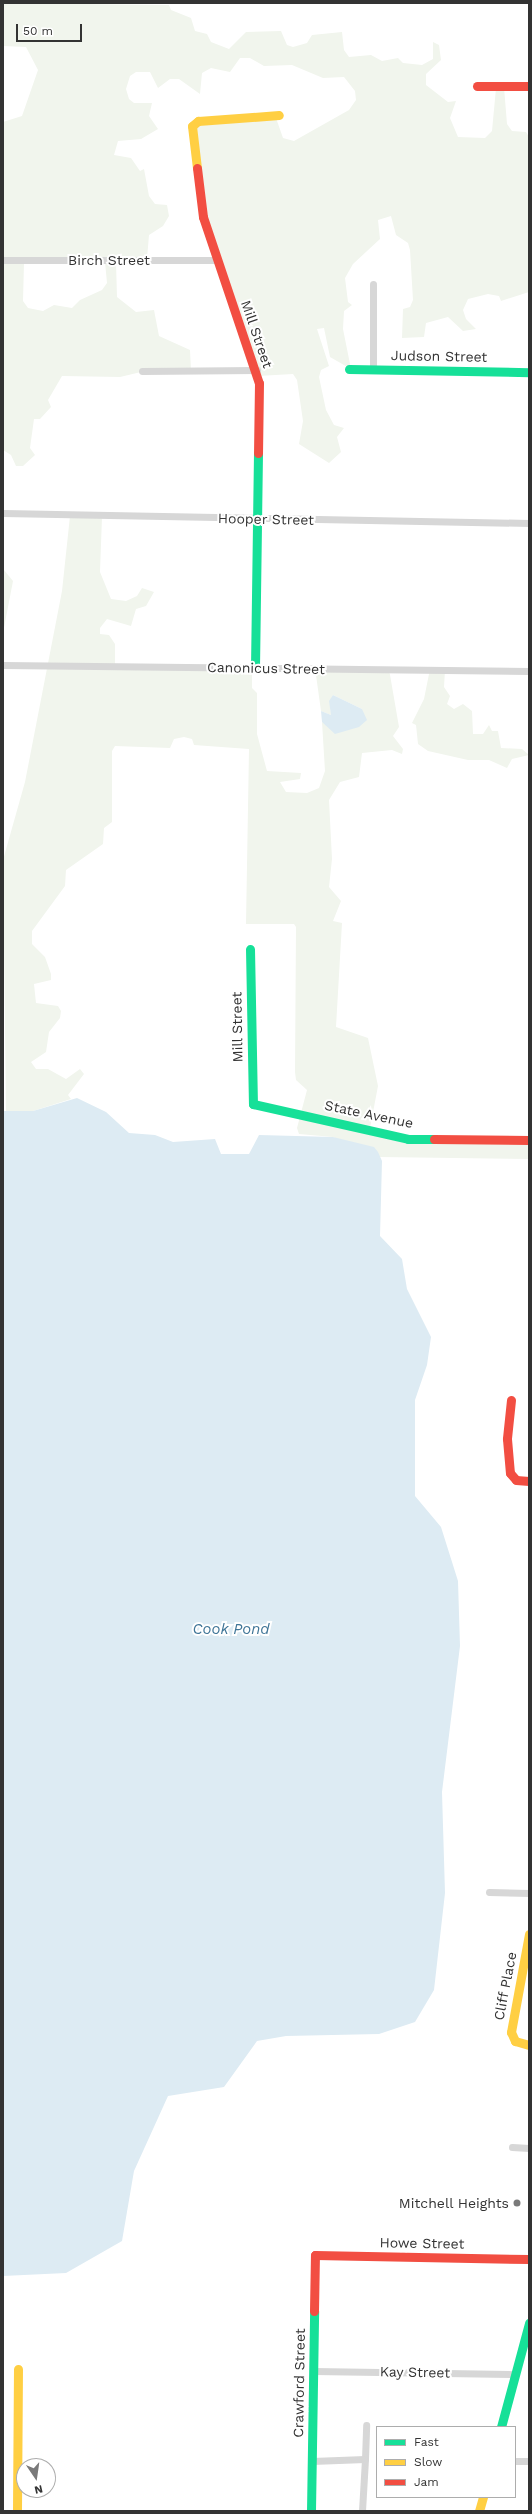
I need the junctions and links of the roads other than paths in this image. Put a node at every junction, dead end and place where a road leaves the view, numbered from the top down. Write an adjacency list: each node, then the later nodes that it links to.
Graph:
1 (477, 86): 2 (street)
2 (529, 86)
3 (279, 115): 5 (street, Mill Street)
4 (3, 260): 5 (street, Birch Street)
5 (215, 260): 9 (street, Mill Street)
6 (374, 284): 8 (street)
7 (349, 369): 8 (street, Judson Street)
8 (373, 369): 11 (street, Judson Street)
9 (257, 370): 10 (street); 13 (street, Mill Street)
10 (142, 371)
11 (529, 372)
12 (3, 514): 13 (street, Hooper Street)
13 (255, 519): 14 (street, Hooper Street); 16 (street, Mill Street)
14 (529, 523)
15 (3, 665): 16 (street, Canonicus Street)
16 (255, 668): 17 (street, Canonicus Street)
17 (529, 671)
18 (250, 950): 19 (street, Mill Street)
19 (253, 1104): 20 (street, State Avenue)
20 (529, 1140)
21 (511, 1400): 22 (street)
22 (529, 1481)
23 (489, 1892): 24 (street)
24 (529, 1893)
25 (529, 1934): 26 (street, Cliff Place)
26 (529, 2045)
27 (512, 2147): 28 (street)
28 (529, 2148)
29 (315, 2255): 30 (street, Howe Street); 33 (street, Crawford Street)
30 (529, 2259)
31 (529, 2323): 34 (street)
32 (18, 2369): 42 (street)
33 (314, 2371): 34 (street, Kay Street); 38 (street, Crawford Street)
34 (515, 2374): 36 (street)
35 (366, 2425): 37 (street)
36 (501, 2426)
37 (365, 2459): 38 (street); 44 (street)
38 (312, 2461): 43 (street, Crawford Street)
39 (516, 2461): 40 (street)
40 (529, 2461)
41 (483, 2498): 45 (street)
42 (17, 2511)
43 (311, 2511)
44 (362, 2511)
45 (479, 2511)

